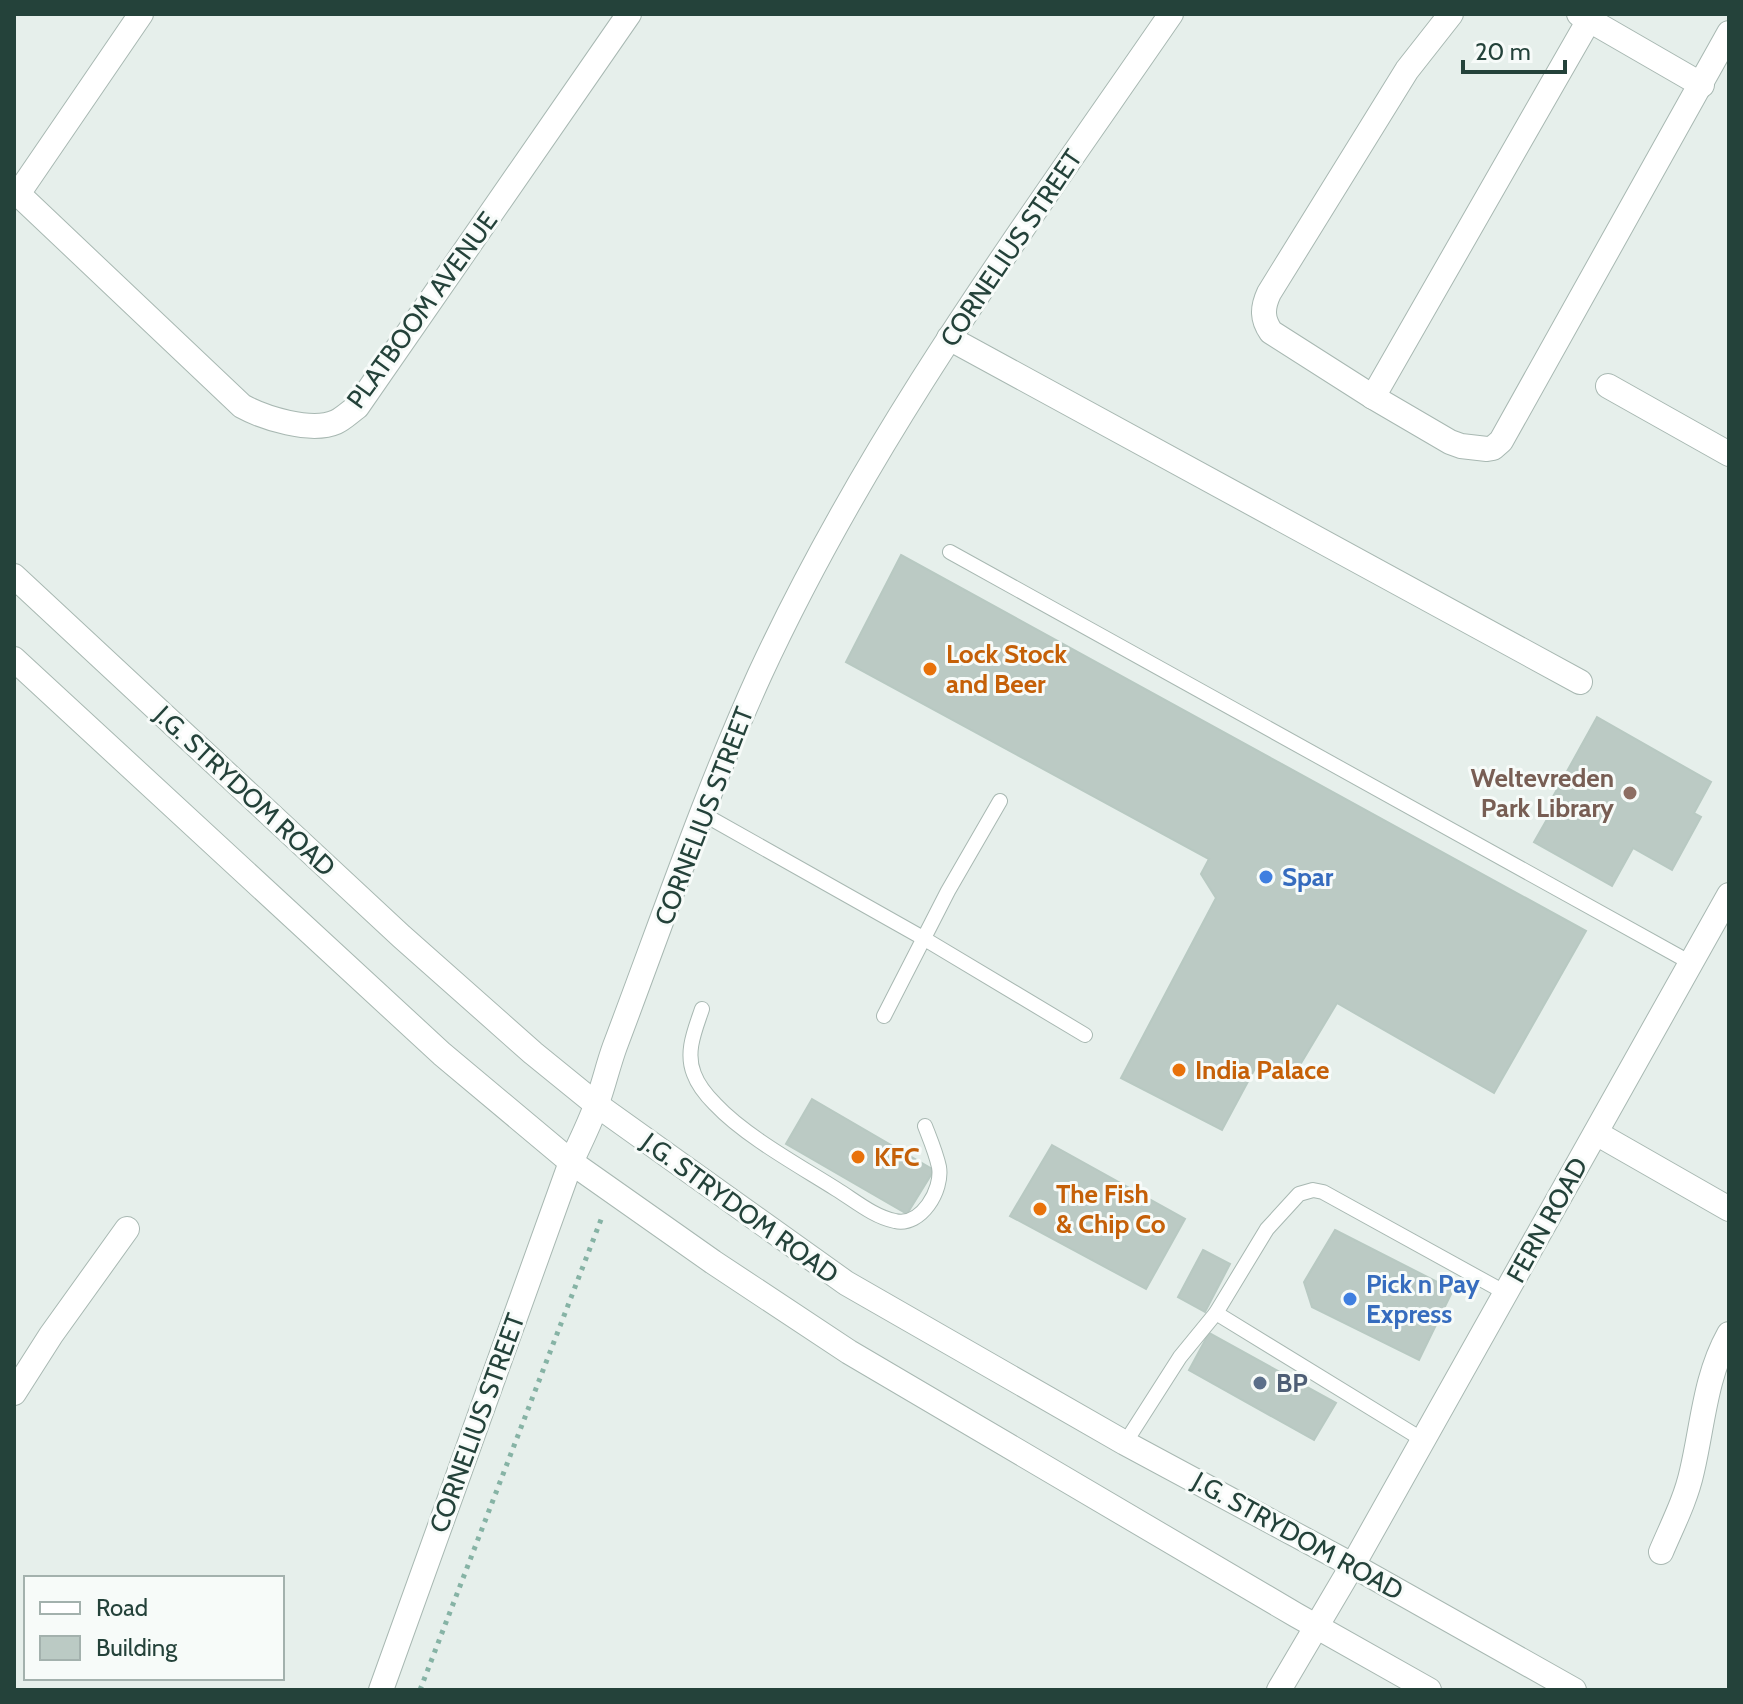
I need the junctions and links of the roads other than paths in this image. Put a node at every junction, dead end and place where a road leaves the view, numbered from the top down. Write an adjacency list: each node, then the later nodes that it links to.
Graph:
1 (141, 14): 8 (street)
2 (629, 14): 8 (street, PLATBOOM AVENUE)
3 (1171, 14): 9 (street, CORNELIUS STREET)
4 (1451, 14): 11 (street)
5 (1584, 17): 7 (street); 11 (street)
6 (1729, 33): 7 (street)
7 (1702, 85): 11 (street)
8 (16, 192)
9 (949, 338): 16 (street); 18 (street, CORNELIUS STREET)
10 (1608, 386): 12 (street)
11 (1373, 397)
12 (1729, 454)
13 (950, 552): 21 (lane)
14 (14, 576): 25 (street, J.G. STRYDOM ROAD)
15 (14, 659): 28 (street)
16 (1580, 682)
17 (1000, 801): 20 (lane)
18 (703, 814): 20 (lane); 25 (street, CORNELIUS STREET)
19 (1729, 895): 21 (street, FERN ROAD)
20 (923, 938): 23 (lane); 24 (lane)
21 (1691, 963): 27 (street, FERN ROAD)
22 (702, 1009): 26 (lane)
23 (884, 1016)
24 (1085, 1035)
25 (597, 1105): 28 (street, CORNELIUS STREET); 36 (street, J.G. STRYDOM ROAD)
26 (925, 1126)
27 (1596, 1133): 29 (street); 31 (street, FERN ROAD)
28 (571, 1162): 39 (street); 40 (street, CORNELIUS STREET)
29 (1729, 1209)
30 (127, 1229): 34 (street)
31 (1506, 1293): 32 (lane); 35 (street, FERN ROAD)
32 (1216, 1313): 35 (lane); 36 (lane)
33 (1729, 1334): 37 (street)
34 (14, 1393)
35 (1423, 1440): 38 (street, FERN ROAD)
36 (1125, 1443): 38 (street, J.G. STRYDOM ROAD)
37 (1661, 1552)
38 (1352, 1565): 39 (street, FERN ROAD); 43 (street, J.G. STRYDOM ROAD)
39 (1315, 1627): 41 (street, FERN ROAD); 42 (street)
40 (381, 1690)
41 (1279, 1690)
42 (1429, 1690)
43 (1574, 1690)

